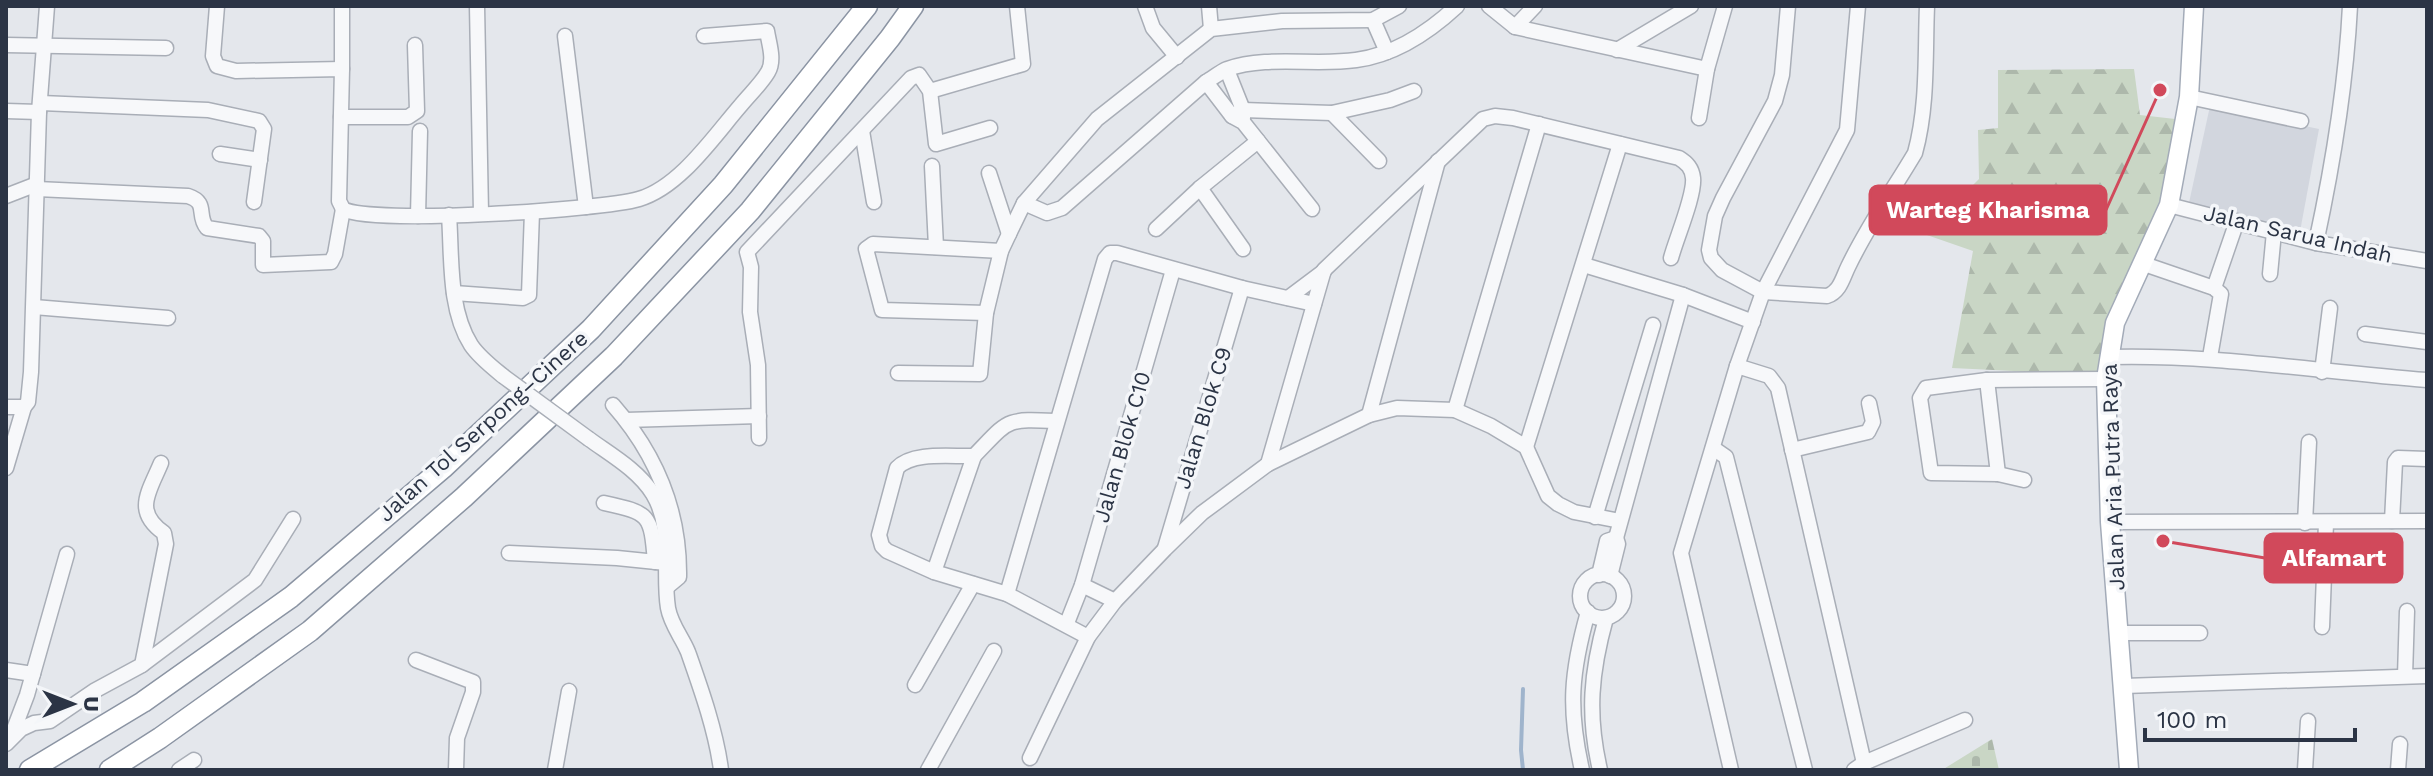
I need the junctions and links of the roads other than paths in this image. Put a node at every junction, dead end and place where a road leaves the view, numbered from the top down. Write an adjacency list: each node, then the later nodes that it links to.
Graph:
1 (47, 6): 29 (street)
2 (217, 6): 34 (street)
3 (342, 6): 34 (street)
4 (477, 6): 73 (street)
5 (867, 6): 182 (highway, Jalan Tol Serpong–Cinere)
6 (913, 6): 183 (highway, Jalan Tol Serpong–Cinere)
7 (1017, 6): 38 (street)
8 (1145, 6): 33 (street)
9 (1209, 6): 24 (street)
10 (1354, 6): 25 (street)
11 (1457, 6): 25 (street)
12 (1489, 6): 23 (street)
13 (1535, 6): 23 (street)
14 (1725, 6): 35 (street)
15 (1788, 6): 93 (street)
16 (1858, 6): 93 (street)
17 (1927, 6): 93 (street)
18 (2194, 6): 40 (main road, Jalan Aria Putra Raya)
19 (2350, 6): 80 (street)
20 (1392, 8): 25 (street)
21 (1682, 8): 32 (street)
22 (1282, 14): 24 (street); 25 (street)
23 (1515, 27): 32 (street)
24 (1211, 29): 33 (street)
25 (1376, 34): 36 (street)
26 (565, 36): 69 (street)
27 (704, 36): 69 (street)
28 (6, 45): 29 (street)
29 (45, 45): 31 (street); 41 (street)
30 (415, 45): 45 (street)
31 (166, 48)
32 (1617, 50): 35 (street)
33 (1177, 57): 66 (street)
34 (342, 69): 45 (street)
35 (1707, 69): 46 (street)
36 (1227, 70): 37 (street); 44 (street)
37 (1206, 82): 44 (street); 66 (street)
38 (930, 91): 49 (street); 51 (street)
39 (1414, 91): 43 (street)
40 (2189, 97): 47 (street); 68 (main road, Jalan Aria Putra Raya)
41 (40, 108): 42 (street); 55 (street); 60 (street)
42 (6, 111)
43 (1332, 113): 44 (street); 56 (street)
44 (1239, 116): 52 (street)
45 (341, 117): 70 (street)
46 (1699, 118)
47 (2301, 121)
48 (1539, 124): 53 (street); 57 (street); 118 (street)
49 (990, 128)
50 (420, 131): 75 (street)
51 (862, 131): 65 (street); 120 (street)
52 (1258, 141): 61 (street); 71 (street)
53 (1620, 144): 84 (street); 87 (street)
54 (220, 154): 55 (street)
55 (260, 160): 64 (street)
56 (1379, 161)
57 (1438, 161): 62 (street); 67 (street)
58 (932, 166): 81 (street)
59 (989, 173): 79 (street)
60 (37, 186): 63 (street); 70 (street); 98 (street)
61 (1200, 188): 77 (street); 82 (street)
62 (1404, 194): 67 (street); 89 (street)
63 (6, 196)
64 (254, 202)
65 (874, 202)
66 (1024, 203): 79 (street)
67 (1426, 205): 119 (street)
68 (2169, 205): 76 (street, Jalan Sarua Indah); 86 (main road, Jalan Aria Putra Raya)
69 (586, 207): 72 (street)
70 (343, 209): 75 (street)
71 (1312, 209)
72 (532, 212): 73 (street); 94 (street)
73 (481, 213): 74 (street)
74 (449, 215): 75 (street); 94 (street)
75 (418, 216)
76 (2237, 221): 78 (street, Jalan Sarua Indah); 92 (street)
77 (1156, 229)
78 (2274, 232): 80 (street, Jalan Sarua Indah); 90 (street)
79 (1009, 234): 83 (street)
80 (2316, 243): 85 (street, Jalan Sarua Indah)
81 (936, 247): 83 (street); 100 (street)
82 (1243, 249)
83 (1001, 251): 100 (street)
84 (1671, 258)
85 (2427, 261)
86 (2141, 263): 92 (street); 106 (main road, Jalan Aria Putra Raya)
87 (1584, 265): 95 (street); 125 (street)
88 (1173, 270): 91 (street); 122 (street); 153 (street, Jalan Blok C10)
89 (1324, 270): 96 (street); 97 (street)
90 (2270, 274)
91 (1242, 288): 96 (street); 135 (street, Jalan Blok C9)
92 (2214, 288): 107 (street)
93 (1763, 292): 102 (street)
94 (454, 293): 149 (street, bridge)
95 (1683, 295): 102 (street); 140 (street)
96 (1288, 298): 97 (street)
97 (1314, 304): 131 (street)
98 (34, 307): 101 (street); 117 (street)
99 (2330, 308): 109 (street)
100 (986, 313): 110 (street)
101 (168, 318)
102 (1753, 322): 108 (street)
103 (1653, 325): 138 (street)
104 (2365, 334): 105 (street)
105 (2427, 342)
106 (2108, 357): 107 (street); 111 (main road, Jalan Aria Putra Raya)
107 (2210, 357): 109 (street)
108 (1737, 366): 126 (street); 127 (street)
109 (2322, 372): 113 (street)
110 (898, 373)
111 (2106, 379): 112 (street); 143 (main road, Jalan Aria Putra Raya)
112 (1987, 380): 133 (street); 133 (street)
113 (2427, 380)
114 (1869, 403): 127 (street)
115 (613, 405): 121 (street)
116 (6, 407): 117 (street)
117 (24, 407): 132 (street)
118 (1455, 410): 119 (street); 125 (street)
119 (1369, 415): 131 (street)
120 (759, 416): 121 (street); 123 (street)
121 (626, 420): 154 (street)
122 (1056, 421): 128 (street); 155 (street)
123 (759, 438)
124 (2309, 442): 144 (street)
125 (1526, 447): 138 (street)
126 (1713, 448): 191 (street); 192 (street)
127 (1792, 450): 181 (street)
128 (974, 456): 150 (street); 150 (street)
129 (2427, 459): 141 (street)
130 (161, 463): 167 (street)
131 (1268, 464): 137 (street)
132 (6, 468)
133 (1998, 474): 134 (street)
134 (2024, 480)
135 (1180, 498): 137 (street); 146 (street, Jalan Blok C9)
136 (604, 503): 149 (street)
137 (1202, 513): 146 (street)
138 (1595, 517): 140 (street)
139 (293, 519): 167 (street)
140 (1620, 521): 151 (street)
141 (2392, 521): 142 (street); 145 (street)
142 (2427, 521)
143 (2110, 522): 144 (street); 162 (main road, Jalan Aria Putra Raya)
144 (2305, 523): 145 (street)
145 (2326, 523): 161 (street)
146 (1165, 549): 156 (street)
147 (509, 553): 149 (street)
148 (67, 554): 169 (street)
149 (660, 562): 154 (street)
150 (934, 572): 152 (street)
151 (1604, 575): 158 (street); 159 (street)
152 (973, 584): 155 (street); 172 (street)
153 (1082, 585): 156 (street); 160 (street, Jalan Blok C10)
154 (667, 587): 187 (street)
155 (1007, 594): 160 (street)
156 (1115, 601): 164 (street)
157 (2407, 611): 170 (street)
158 (1588, 612): 159 (street); 189 (street)
159 (1606, 618): 190 (street)
160 (1067, 623): 164 (street)
161 (2322, 627)
162 (2120, 633): 163 (street); 173 (main road, Jalan Aria Putra Raya)
163 (2200, 633)
164 (1088, 637): 179 (street)
165 (994, 651): 188 (street)
166 (416, 660): 185 (street)
167 (142, 665): 177 (street)
168 (6, 670): 169 (street)
169 (33, 674): 177 (street)
170 (2405, 676): 171 (street); 173 (street)
171 (2427, 676)
172 (915, 685)
173 (2124, 686): 193 (main road, Jalan Aria Putra Raya)
174 (569, 691): 186 (street)
175 (1965, 720): 181 (street)
176 (2308, 721): 194 (street)
177 (7, 743)
178 (2400, 744): 195 (street)
179 (1030, 758)
180 (194, 760): 184 (street)
181 (1859, 766)
182 (30, 770)
183 (110, 770)
184 (179, 770)
185 (456, 770)
186 (555, 770)
187 (721, 770)
188 (928, 770)
189 (1582, 770)
190 (1600, 770)
191 (1731, 770)
192 (1805, 770)
193 (2129, 770)
194 (2305, 770)
195 (2398, 770)

